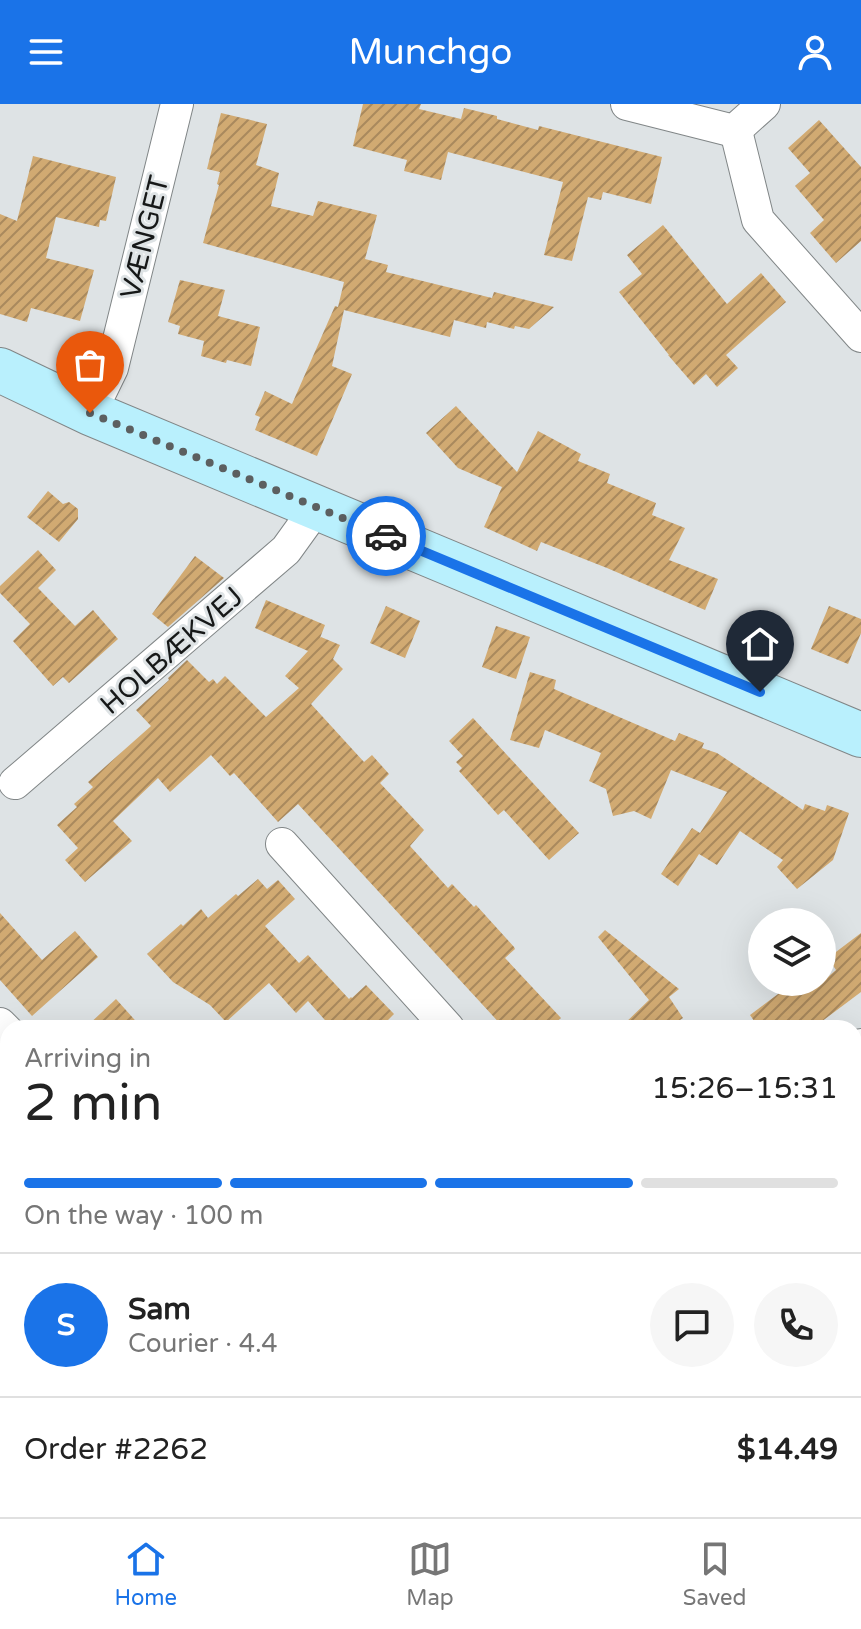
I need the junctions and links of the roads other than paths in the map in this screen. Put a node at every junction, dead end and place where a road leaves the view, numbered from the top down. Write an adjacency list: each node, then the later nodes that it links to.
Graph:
1 (177, 104): 7 (street, VÆNGET)
2 (627, 104): 4 (street)
3 (764, 104): 4 (street)
4 (734, 131): 5 (street)
5 (861, 336)
6 (0, 370): 7 (main road)
7 (90, 413): 8 (main road)
8 (317, 507): 9 (main road); 10 (street, HOLBÆKVEJ)
9 (861, 735)
10 (15, 783)
11 (282, 844): 12 (street)
12 (441, 1020)

